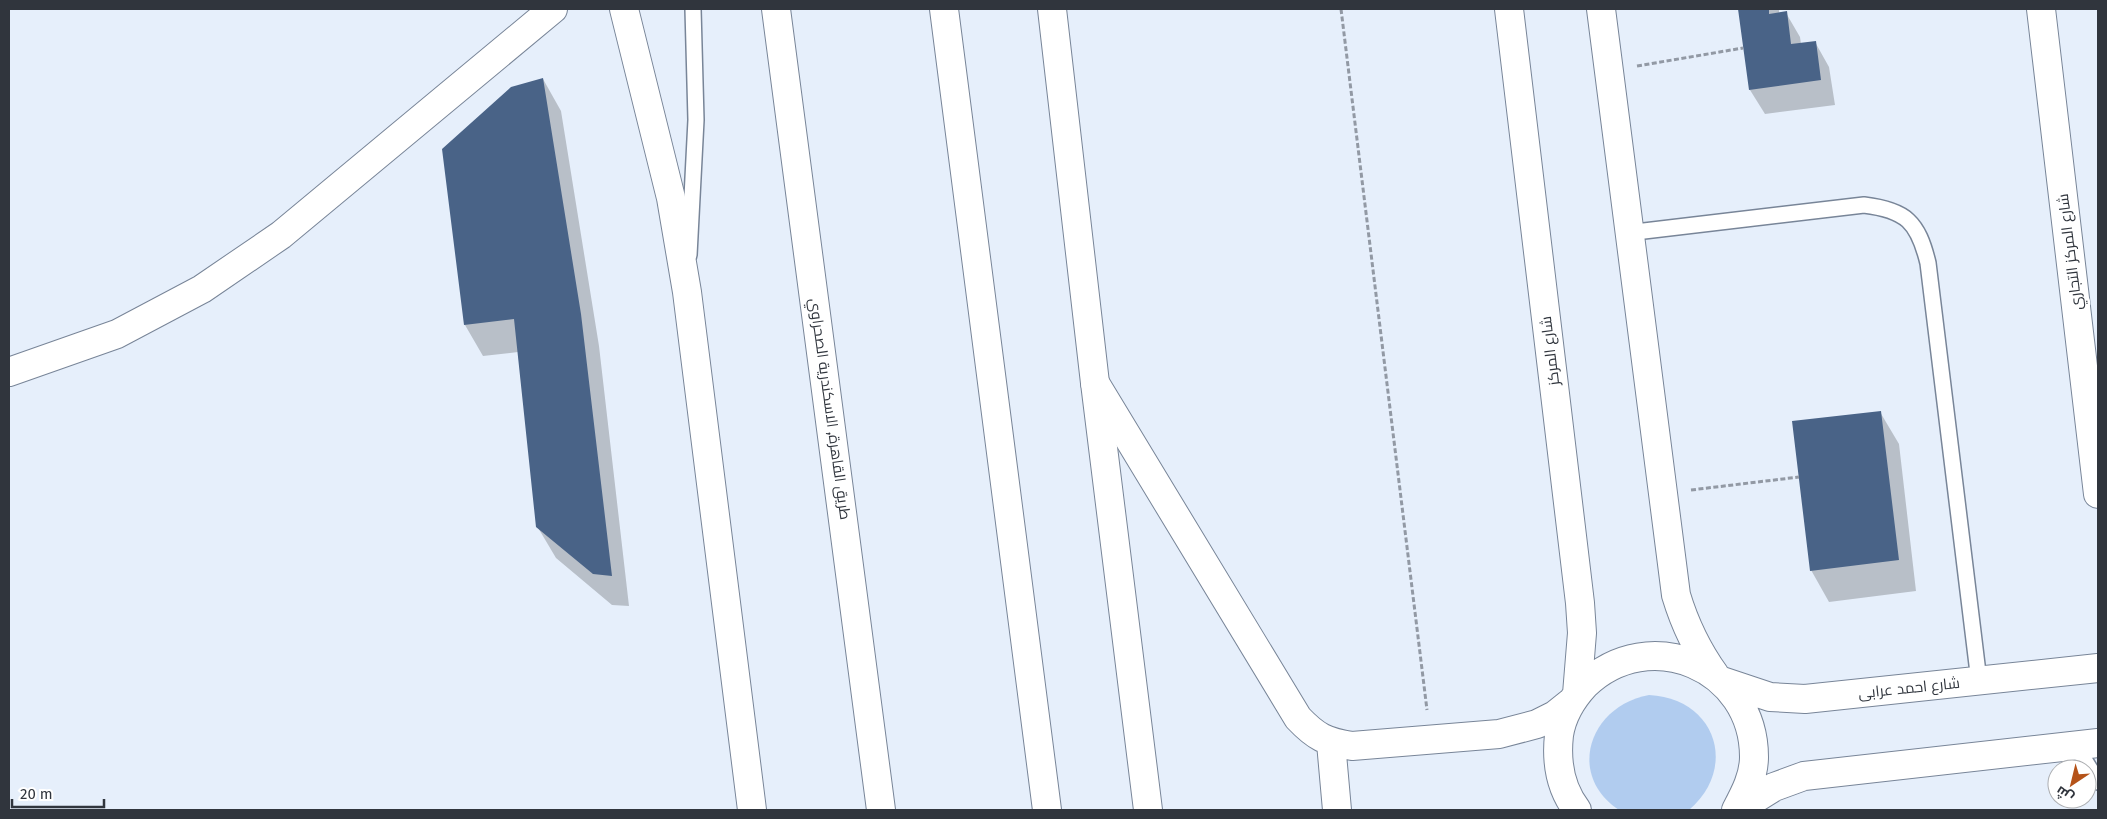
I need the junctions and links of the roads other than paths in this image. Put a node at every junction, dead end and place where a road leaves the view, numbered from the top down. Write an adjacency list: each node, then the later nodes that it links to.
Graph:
1 (553, 9): 12 (main road)
2 (624, 9): 11 (main road)
3 (693, 9): 11 (lane)
4 (776, 9): 23 (main road, طريق القاهرة, الاسكندرية الصحراوي)
5 (944, 9): 24 (main road)
6 (1052, 9): 13 (main road)
7 (1510, 9): 18 (main road, شارع المركز)
8 (1602, 9): 10 (main road)
9 (2041, 9): 14 (main road, شارع المركز التجاري)
10 (1629, 233): 16 (main road); 17 (lane)
11 (686, 292): 22 (main road)
12 (9, 372)
13 (1095, 384): 19 (main road); 25 (main road)
14 (2098, 494)
15 (2098, 668): 17 (main road, شارع احمد عرابى)
16 (1718, 678): 17 (main road, شارع احمد عرابى); 18 (main road); 28 (main road)
17 (1979, 681)
18 (1573, 699): 19 (main road); 27 (main road)
19 (1331, 743): 26 (main road)
20 (2087, 745): 21 (lane); 28 (main road)
21 (2098, 782)
22 (752, 810)
23 (881, 810)
24 (1047, 810)
25 (1148, 810)
26 (1336, 810)
27 (1577, 810)
28 (1736, 810)

